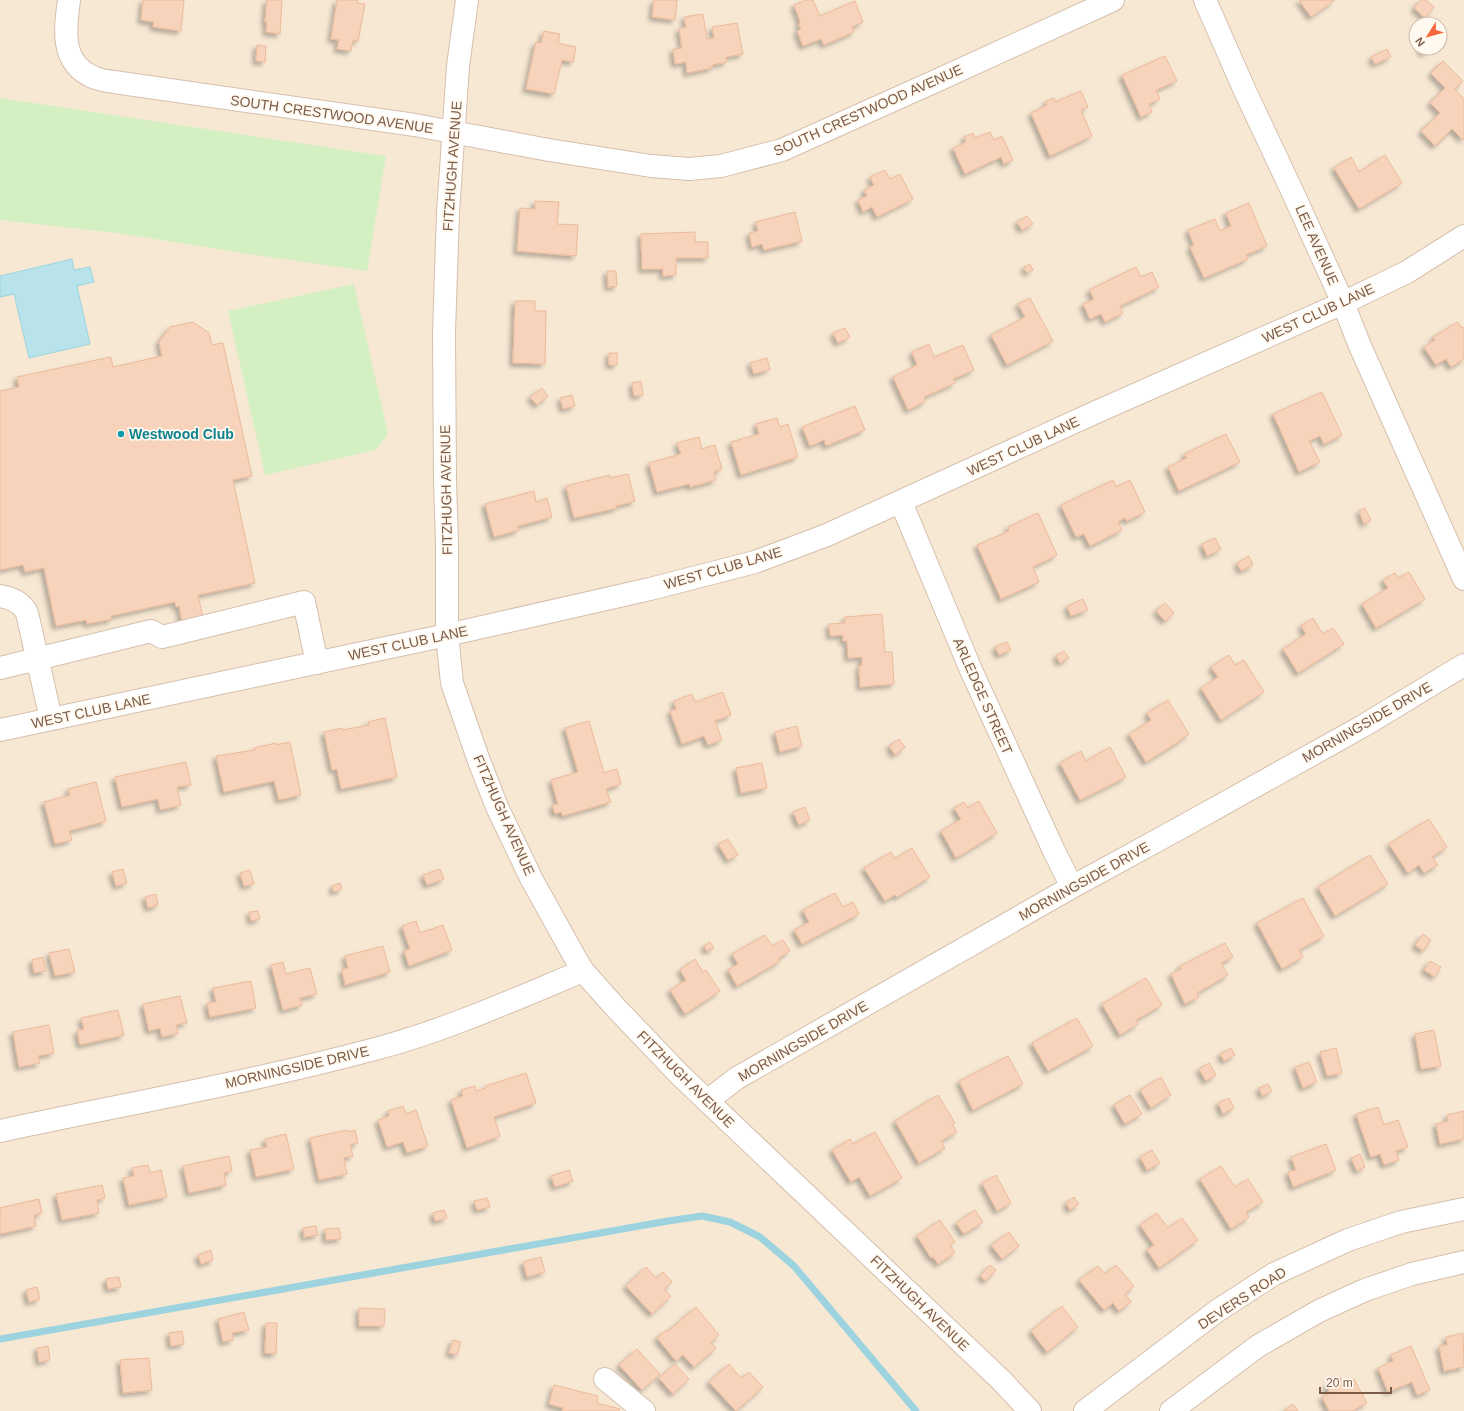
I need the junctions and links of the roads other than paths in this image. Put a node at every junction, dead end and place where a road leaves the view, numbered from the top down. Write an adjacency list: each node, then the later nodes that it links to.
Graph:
1 (69, 0): 5 (street, SOUTH CRESTWOOD AVENUE)
2 (467, 0): 5 (street, FITZHUGH AVENUE)
3 (1113, 0): 5 (street, SOUTH CRESTWOOD AVENUE)
4 (1205, 0): 7 (street, LEE AVENUE)
5 (454, 132): 11 (street, FITZHUGH AVENUE)
6 (1464, 236): 7 (street, WEST CLUB LANE)
7 (1343, 303): 8 (street, WEST CLUB LANE); 9 (street, LEE AVENUE)
8 (901, 502): 11 (street, WEST CLUB LANE); 18 (street, ARLEDGE STREET)
9 (1464, 579)
10 (0, 596): 12 (street)
11 (447, 634): 13 (street, WEST CLUB LANE); 19 (street, FITZHUGH AVENUE)
12 (38, 659): 13 (street); 15 (street); 16 (street)
13 (317, 663): 16 (street, WEST CLUB LANE)
14 (1464, 665): 18 (street, MORNINGSIDE DRIVE)
15 (0, 668)
16 (51, 719): 17 (street, WEST CLUB LANE)
17 (0, 730)
18 (1072, 887): 20 (street, MORNINGSIDE DRIVE)
19 (583, 971): 20 (street, FITZHUGH AVENUE); 21 (street, MORNINGSIDE DRIVE)
20 (707, 1101): 26 (street, FITZHUGH AVENUE)
21 (0, 1131)
22 (1464, 1209): 27 (street, DEVERS ROAD)
23 (1464, 1262): 28 (street)
24 (605, 1379): 25 (street)
25 (644, 1411)
26 (1030, 1411)
27 (1085, 1411)
28 (1171, 1411)

